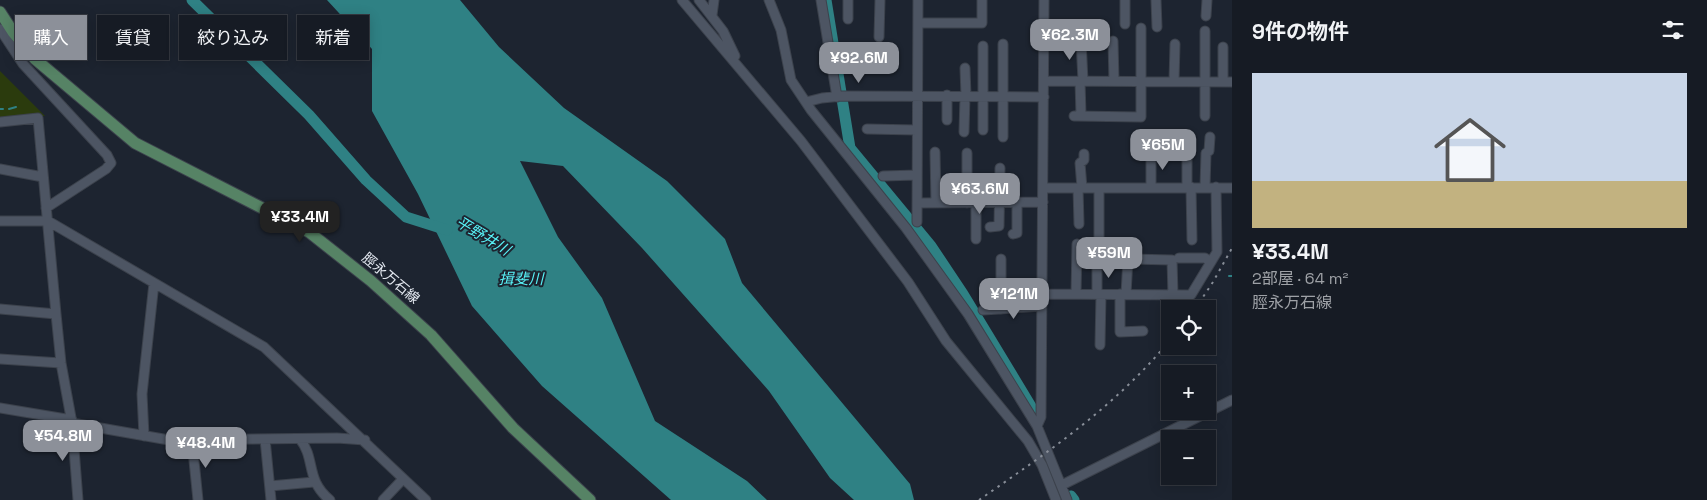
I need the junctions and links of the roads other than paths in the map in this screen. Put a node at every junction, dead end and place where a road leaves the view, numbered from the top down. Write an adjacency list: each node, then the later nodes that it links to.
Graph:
1 (682, 0): 31 (street)
2 (699, 0): 15 (street)
3 (714, 0): 15 (street)
4 (769, 0): 47 (street)
5 (821, 0): 41 (street)
6 (848, 0): 17 (street)
7 (880, 0): 24 (street)
8 (918, 0): 18 (street)
9 (982, 0): 18 (street)
10 (1044, 0): 33 (street)
11 (1125, 0): 19 (street)
12 (1156, 0): 20 (street)
13 (1206, 0): 16 (street)
14 (0, 12): 130 (main road, 脛永万石線)
15 (712, 14): 31 (street)
16 (1206, 16)
17 (848, 19)
18 (918, 23): 40 (street)
19 (1125, 24)
20 (1157, 26)
21 (1141, 28): 36 (street)
22 (0, 29): 81 (street)
23 (1205, 31): 38 (street)
24 (879, 37)
25 (1081, 40): 34 (street)
26 (1113, 41): 35 (street)
27 (1003, 44): 45 (street)
28 (1172, 45): 37 (street)
29 (984, 46): 44 (street)
30 (1225, 48): 39 (street)
31 (740, 68): 131 (street)
32 (965, 68): 43 (street)
33 (1045, 81): 34 (street); 46 (street)
34 (1082, 81): 35 (street); 36 (street)
35 (1114, 81): 36 (street)
36 (1142, 81): 37 (street)
37 (1172, 82): 38 (street)
38 (1205, 82): 39 (street); 48 (street)
39 (1228, 82)
40 (917, 95): 41 (street); 42 (street); 52 (street)
41 (837, 96): 47 (street)
42 (947, 96): 43 (street); 49 (street)
43 (965, 96): 44 (street); 54 (street)
44 (983, 96): 45 (street); 53 (street)
45 (1003, 96): 46 (street); 55 (street)
46 (1044, 97): 70 (street)
47 (806, 102): 114 (street)
48 (1205, 116)
49 (947, 120)
50 (0, 122): 66 (street)
51 (867, 130): 52 (street)
52 (917, 130): 64 (street)
53 (983, 130)
54 (964, 132)
55 (1003, 137)
56 (1210, 137): 68 (street)
57 (935, 152): 78 (street)
58 (967, 153): 79 (street)
59 (1151, 153): 73 (street)
60 (1187, 153): 67 (street)
61 (1084, 154): 71 (street)
62 (1003, 168): 75 (street)
63 (0, 170): 66 (street)
64 (917, 175): 65 (street); 80 (street)
65 (883, 176)
66 (43, 177): 81 (street)
67 (1189, 187): 68 (street); 73 (street); 90 (street)
68 (1205, 187): 69 (street)
69 (1216, 187): 74 (street); 94 (street)
70 (1044, 188): 71 (street); 77 (street)
71 (1080, 188): 72 (street); 85 (street)
72 (1099, 188): 73 (street); 89 (street)
73 (1151, 188)
74 (1232, 188)
75 (1003, 202): 76 (street); 79 (street); 86 (street)
76 (1017, 202): 77 (street); 87 (street)
77 (1043, 202): 97 (street)
78 (936, 203): 79 (street); 80 (street)
79 (971, 203): 88 (street)
80 (917, 204): 84 (street)
81 (46, 208): 82 (street)
82 (48, 221): 83 (street); 96 (street); 106 (street)
83 (0, 222)
84 (917, 222)
85 (1079, 224)
86 (990, 228)
87 (1013, 234)
88 (976, 238)
89 (1099, 238)
90 (1192, 240)
91 (1077, 244): 98 (street)
92 (1179, 258): 94 (street)
93 (1001, 259): 104 (street)
94 (1211, 262): 101 (street)
95 (1097, 264): 99 (street)
96 (154, 283): 115 (street); 118 (street)
97 (1043, 294): 98 (street); 102 (street)
98 (1076, 294): 99 (street)
99 (1099, 294): 100 (street); 108 (street)
100 (1123, 294): 101 (street); 101 (street); 107 (street)
101 (1173, 295)
102 (1042, 306): 104 (street); 114 (street)
103 (0, 309): 106 (street)
104 (1001, 309): 105 (street)
105 (983, 310)
106 (56, 314): 110 (street)
107 (1142, 331)
108 (1100, 345)
109 (0, 358): 110 (street)
110 (61, 363): 113 (street)
111 (1232, 400): 122 (street)
112 (0, 408): 113 (street)
113 (72, 422): 115 (street); 124 (street)
114 (1037, 426): 122 (street)
115 (144, 436): 119 (street)
116 (265, 439): 117 (street); 119 (street); 123 (street)
117 (300, 439): 118 (street); 121 (street)
118 (365, 440): 120 (street)
119 (192, 441): 125 (street)
120 (403, 479): 128 (street); 129 (street)
121 (314, 482): 123 (street); 127 (street)
122 (1062, 485): 132 (street)
123 (270, 486): 126 (street)
124 (78, 500)
125 (198, 500)
126 (271, 500)
127 (330, 500)
128 (383, 500)
129 (426, 500)
130 (590, 500)
131 (1056, 500)
132 (1067, 500)

